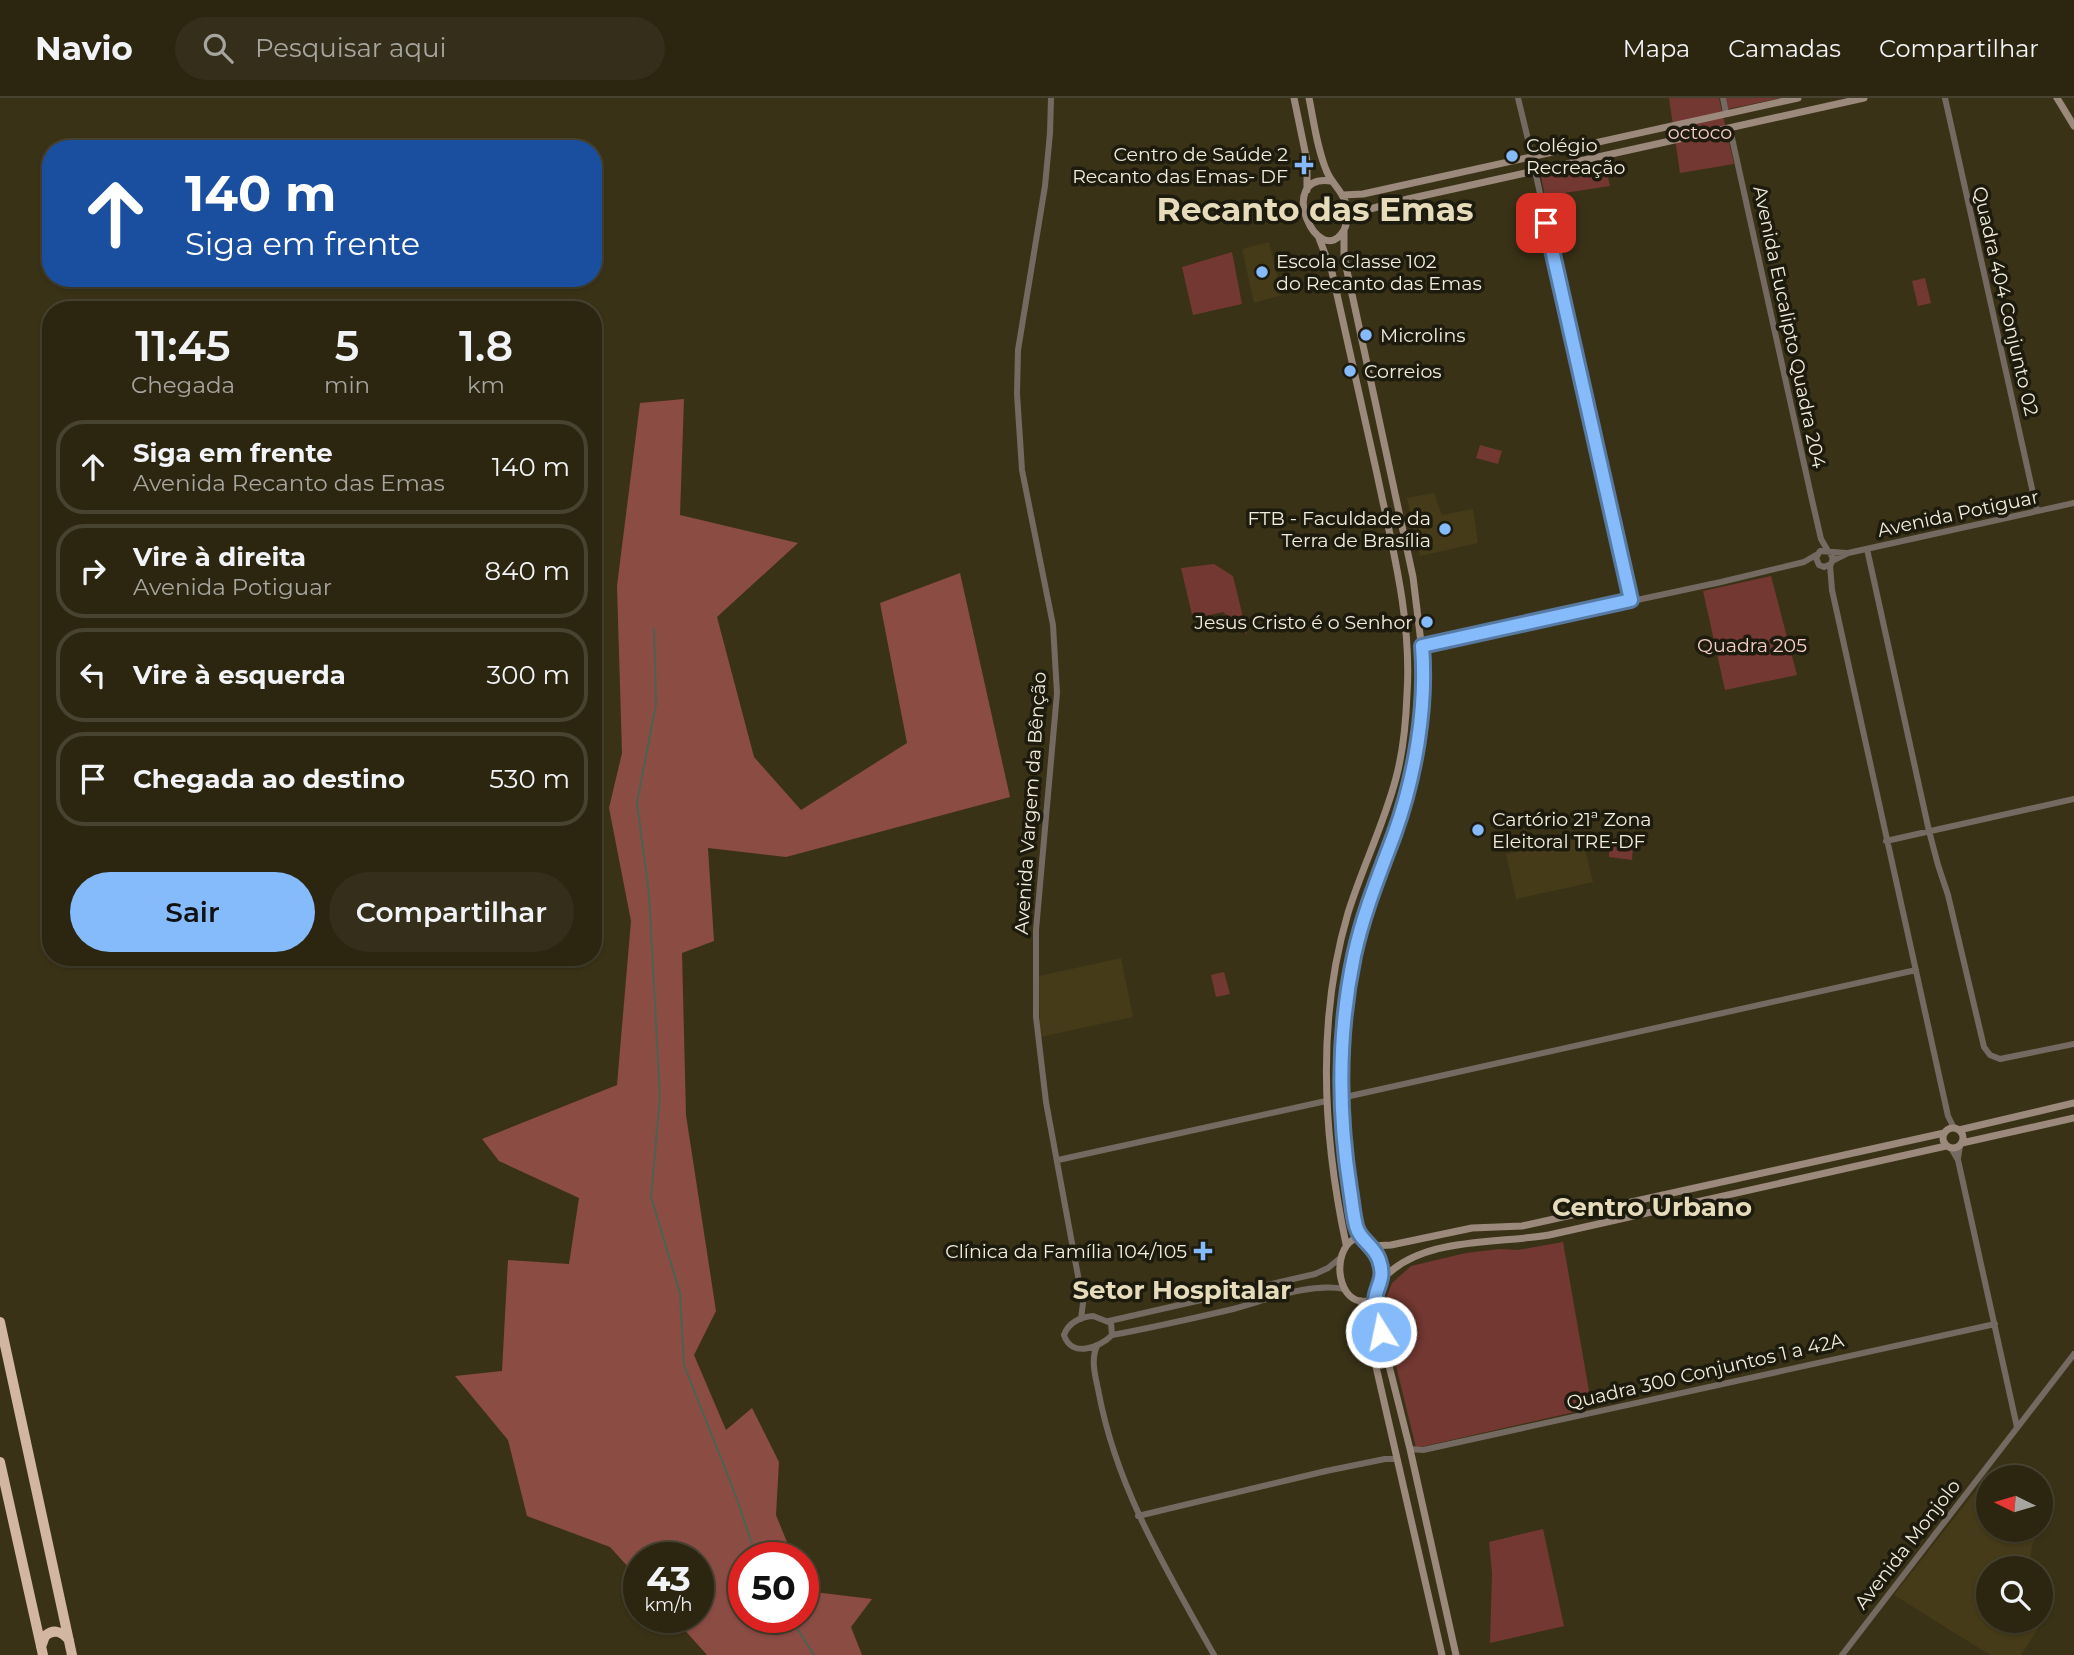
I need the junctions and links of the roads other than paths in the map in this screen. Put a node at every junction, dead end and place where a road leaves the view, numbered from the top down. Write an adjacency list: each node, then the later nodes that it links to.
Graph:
1 (1051, 98): 73 (street, Avenida Vargem da Bênção)
2 (1294, 98): 24 (main road)
3 (1309, 98): 23 (main road)
4 (1518, 98): 19 (street)
5 (1723, 98): 11 (street)
6 (1798, 98): 10 (main road)
7 (1864, 98): 13 (main road)
8 (1945, 98): 34 (street, Quadra 404 Conjunto 02)
9 (2057, 98): 14 (main road)
10 (1755, 107): 11 (main road); 13 (main road)
11 (1726, 113): 12 (main road)
12 (1700, 120): 16 (main road); 17 (main road)
13 (1758, 121): 15 (main road)
14 (2074, 126)
15 (1730, 129): 16 (main road); 35 (street, Avenida Eucalipto Quadra 204)
16 (1701, 134): 20 (main road)
17 (1597, 142): 18 (main road); 20 (main road)
18 (1577, 147): 19 (main road); 21 (main road)
19 (1532, 156): 25 (main road)
20 (1600, 156): 21 (main road)
21 (1579, 161): 22 (main road)
22 (1535, 171): 26 (main road); 46 (street)
23 (1331, 181): 24 (main road); 25 (main road)
24 (1307, 191): 28 (main road)
25 (1343, 195): 26 (main road)
26 (1347, 215): 27 (main road)
27 (1344, 230): 28 (main road); 29 (main road)
28 (1319, 238): 30 (main road)
29 (1386, 445): 30 (main road); 31 (main road)
30 (1372, 449): 32 (main road)
31 (1389, 462): 32 (main road); 44 (main road)
32 (1375, 465): 43 (main road)
33 (2074, 503): 34 (street, Avenida Potiguar)
34 (2037, 511): 36 (street, Avenida Potiguar)
35 (1819, 533): 37 (street); 39 (street)
36 (1867, 549): 38 (street, Avenida Potiguar); 51 (street)
37 (1829, 551): 38 (street, Avenida Potiguar); 39 (street, Avenida Potiguar); 40 (street)
38 (1848, 553): 40 (street, Avenida Potiguar)
39 (1817, 554): 41 (street); 42 (street, Avenida Potiguar)
40 (1831, 563): 41 (street, Avenida Potiguar); 45 (street)
41 (1820, 566): 42 (street, Avenida Potiguar); 45 (street)
42 (1783, 567): 46 (street, Avenida Potiguar)
43 (1398, 576): 44 (main road); 48 (main road)
44 (1413, 578): 47 (main road)
45 (1832, 590): 52 (street)
46 (1631, 600): 47 (street, Avenida Potiguar)
47 (1422, 646): 49 (main road)
48 (1409, 664): 49 (main road); 53 (main road)
49 (1424, 667): 54 (main road)
50 (2074, 799): 51 (street)
51 (1929, 831): 52 (street); 62 (street)
52 (1886, 841): 59 (street)
53 (1374, 843): 54 (main road); 55 (main road)
54 (1387, 850): 56 (main road)
55 (1363, 875): 56 (main road); 57 (main road)
56 (1375, 883): 58 (main road)
57 (1338, 952): 58 (main road); 60 (main road)
58 (1354, 957): 61 (main road)
59 (1916, 970): 63 (street); 69 (street)
60 (1333, 981): 61 (main road); 64 (main road)
61 (1349, 985): 63 (main road)
62 (2074, 1044)
63 (1341, 1098): 70 (main road)
64 (1326, 1101): 72 (main road); 73 (street)
65 (2074, 1103): 66 (main road)
66 (2025, 1114): 68 (main road); 69 (main road)
67 (2074, 1118): 68 (main road)
68 (2025, 1129): 71 (main road)
69 (1951, 1130): 71 (main road); 71 (main road); 76 (main road)
70 (1345, 1146): 72 (main road); 75 (main road)
71 (1955, 1146): 78 (main road); 95 (street)
72 (1330, 1149): 74 (main road)
73 (1058, 1160): 92 (street, Avenida Vargem da Bênção)
74 (1331, 1163): 75 (main road); 81 (main road)
75 (1346, 1165): 80 (main road)
76 (1669, 1194): 77 (main road); 78 (main road)
77 (1636, 1202): 79 (main road); 82 (main road)
78 (1671, 1208): 79 (main road)
79 (1641, 1215): 84 (main road)
80 (1361, 1240): 81 (main road); 82 (main road)
81 (1346, 1244): 83 (main road)
82 (1371, 1246): 84 (main road)
83 (1339, 1259): 85 (street); 86 (main road)
84 (1382, 1280): 88 (main road)
85 (1267, 1285): 87 (street); 89 (street)
86 (1345, 1289): 89 (street); 90 (main road)
87 (1225, 1294): 91 (street); 93 (street)
88 (1374, 1298): 90 (main road); 102 (main road)
89 (1269, 1299): 91 (street)
90 (1361, 1301): 103 (main road)
91 (1228, 1310): 96 (street)
92 (1085, 1318): 93 (street); 98 (street)
93 (1109, 1321): 96 (street)
94 (0, 1322): 112 (highway)
95 (1995, 1324): 101 (street); 102 (street, Quadra 300 Conjuntos 1 a 42A)
96 (1112, 1335): 97 (street)
97 (1097, 1346): 98 (street); 100 (street)
98 (1082, 1349): 100 (street)
99 (2074, 1353): 101 (street, Avenida Monjolo)
100 (1093, 1362): 111 (street)
101 (2017, 1427): 118 (street, Avenida Monjolo)
102 (1410, 1453): 105 (main road)
103 (1396, 1456): 106 (main road); 111 (street)
104 (0, 1462): 113 (highway)
105 (1415, 1473): 106 (main road); 107 (main road)
106 (1402, 1480): 108 (main road)
107 (1418, 1488): 108 (main road); 109 (main road)
108 (1404, 1490): 110 (main road)
109 (1420, 1503): 110 (main road); 117 (main road)
110 (1407, 1506): 116 (main road)
111 (1138, 1516): 115 (street)
112 (69, 1640): 113 (highway); 114 (highway)
113 (42, 1651)
114 (72, 1655)
115 (1214, 1655)
116 (1442, 1655)
117 (1456, 1655)
118 (1842, 1655)

